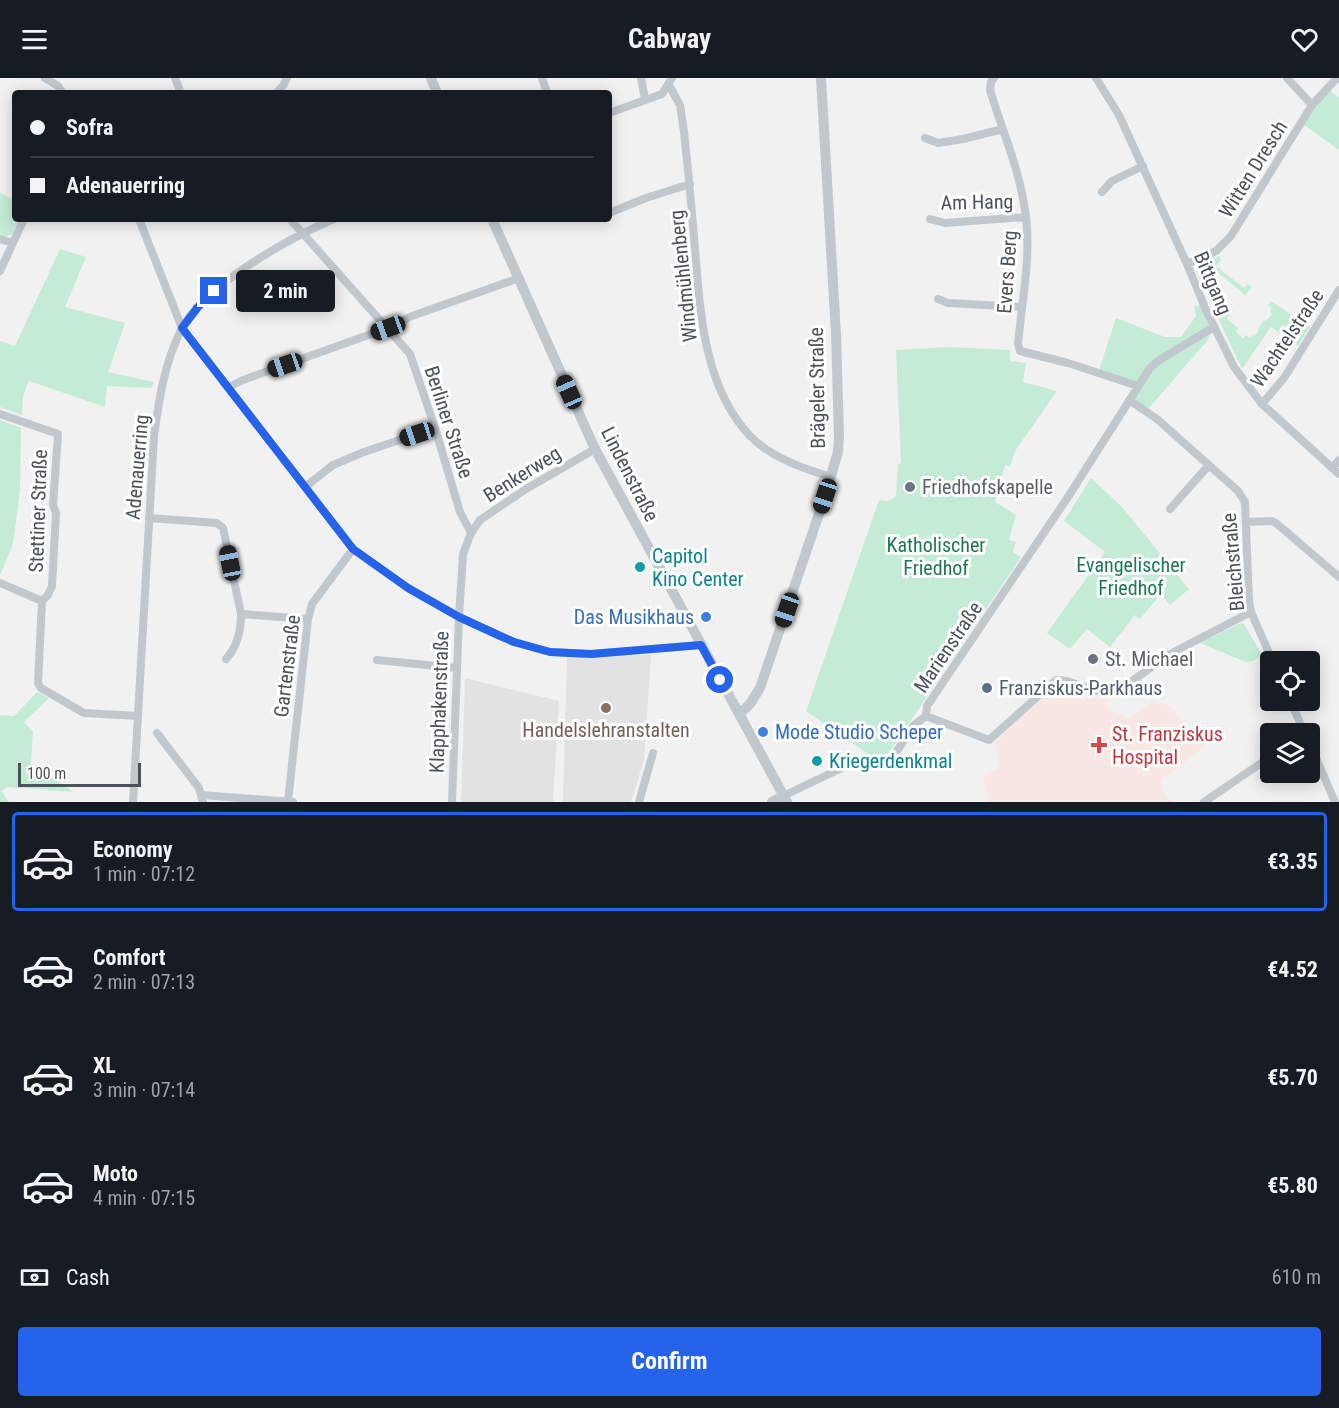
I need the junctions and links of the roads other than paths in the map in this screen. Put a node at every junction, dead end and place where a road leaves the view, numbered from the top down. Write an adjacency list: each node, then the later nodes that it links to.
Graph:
1 (45, 78): 9 (street)
2 (641, 78): 10 (street)
3 (821, 78): 48 (street, Brägeler Straße)
4 (994, 78): 13 (street, Evers Berg)
5 (1096, 78): 15 (street, Bittgang)
6 (1287, 78): 11 (street)
7 (1337, 78): 11 (street, Witten Dresch)
8 (670, 82): 10 (street); 16 (street, Windmühlenberg)
9 (59, 86)
10 (645, 99): 12 (street)
11 (1312, 105): 29 (street, Witten Dresch)
12 (612, 112)
13 (1003, 129): 14 (street); 19 (street, Evers Berg)
14 (924, 138)
15 (1143, 166): 17 (street); 29 (street, Bittgang)
16 (690, 184): 18 (street); 48 (street, Windmühlenberg)
17 (1102, 192)
18 (612, 212)
19 (1026, 217): 20 (street, Am Hang); 34 (street, Evers Berg)
20 (930, 219)
21 (23, 222): 28 (street)
22 (139, 222): 36 (street)
23 (293, 222): 26 (street, Berliner Straße)
24 (327, 222): 26 (street, Adenauerring)
25 (493, 222): 31 (street, Lindenstraße)
26 (303, 232): 36 (street, Adenauerring); 37 (street, Berliner Straße)
27 (0, 239): 28 (street)
28 (13, 243): 30 (street)
29 (1187, 264): 35 (street, Bittgang)
30 (0, 272)
31 (519, 278): 37 (street); 44 (street, Lindenstraße)
32 (1339, 290): 41 (street, Wachtelstraße)
33 (938, 298): 34 (street)
34 (1021, 307): 38 (street, Evers Berg)
35 (1214, 327): 38 (street, Marienstraße); 41 (street, Bittgang)
36 (182, 328): 39 (street); 51 (street, Adenauerring)
37 (388, 328): 39 (street); 43 (street, Berliner Straße)
38 (1138, 386): 40 (street, Marienstraße)
39 (229, 387): 49 (street)
40 (1130, 400): 46 (street, Bleichstraße); 69 (street, Marienstraße)
41 (1262, 404): 47 (street, Bittgang)
42 (0, 414): 57 (street, Stettiner Straße)
43 (435, 428): 49 (street); 53 (street, Berliner Straße)
44 (596, 449): 53 (street, Benkerweg); 62 (street, Lindenstraße)
45 (1339, 460): 47 (street)
46 (1209, 465): 50 (street); 52 (street, Bleichstraße)
47 (1336, 471)
48 (831, 477): 67 (street, Brägeler Straße)
49 (304, 487): 54 (street)
50 (1170, 509)
51 (149, 518): 59 (street); 68 (street, Adenauerring)
52 (1246, 522): 55 (street); 58 (street, Bleichstraße)
53 (471, 533): 60 (street, Klapphakenstraße)
54 (353, 549): 60 (street); 61 (street, Gartenstraße)
55 (1339, 577)
56 (0, 583): 57 (street)
57 (42, 601): 68 (street, Stettiner Straße)
58 (1251, 612): 63 (street, Bleichstraße); 69 (street)
59 (241, 614): 61 (street); 64 (street)
60 (459, 617): 62 (street); 66 (street, Klapphakenstraße)
61 (308, 619): 76 (street, Gartenstraße)
62 (701, 645): 67 (street, Lindenstraße)
63 (1268, 651)
64 (226, 659)
65 (377, 660): 66 (street)
66 (457, 668): 79 (street, Klapphakenstraße)
67 (739, 714): 75 (street, Lindenstraße)
68 (138, 716): 77 (street, Adenauerring)
69 (926, 716): 75 (street, Marienstraße)
70 (157, 733): 74 (street)
71 (653, 753): 80 (street)
72 (1260, 764): 82 (street)
73 (1320, 767): 83 (street)
74 (202, 798): 76 (street)
75 (785, 799): 81 (street)
76 (288, 801): 78 (street)
77 (133, 802)
78 (293, 802)
79 (452, 802)
80 (639, 802)
81 (772, 802)
82 (1204, 802)
83 (1335, 802)

